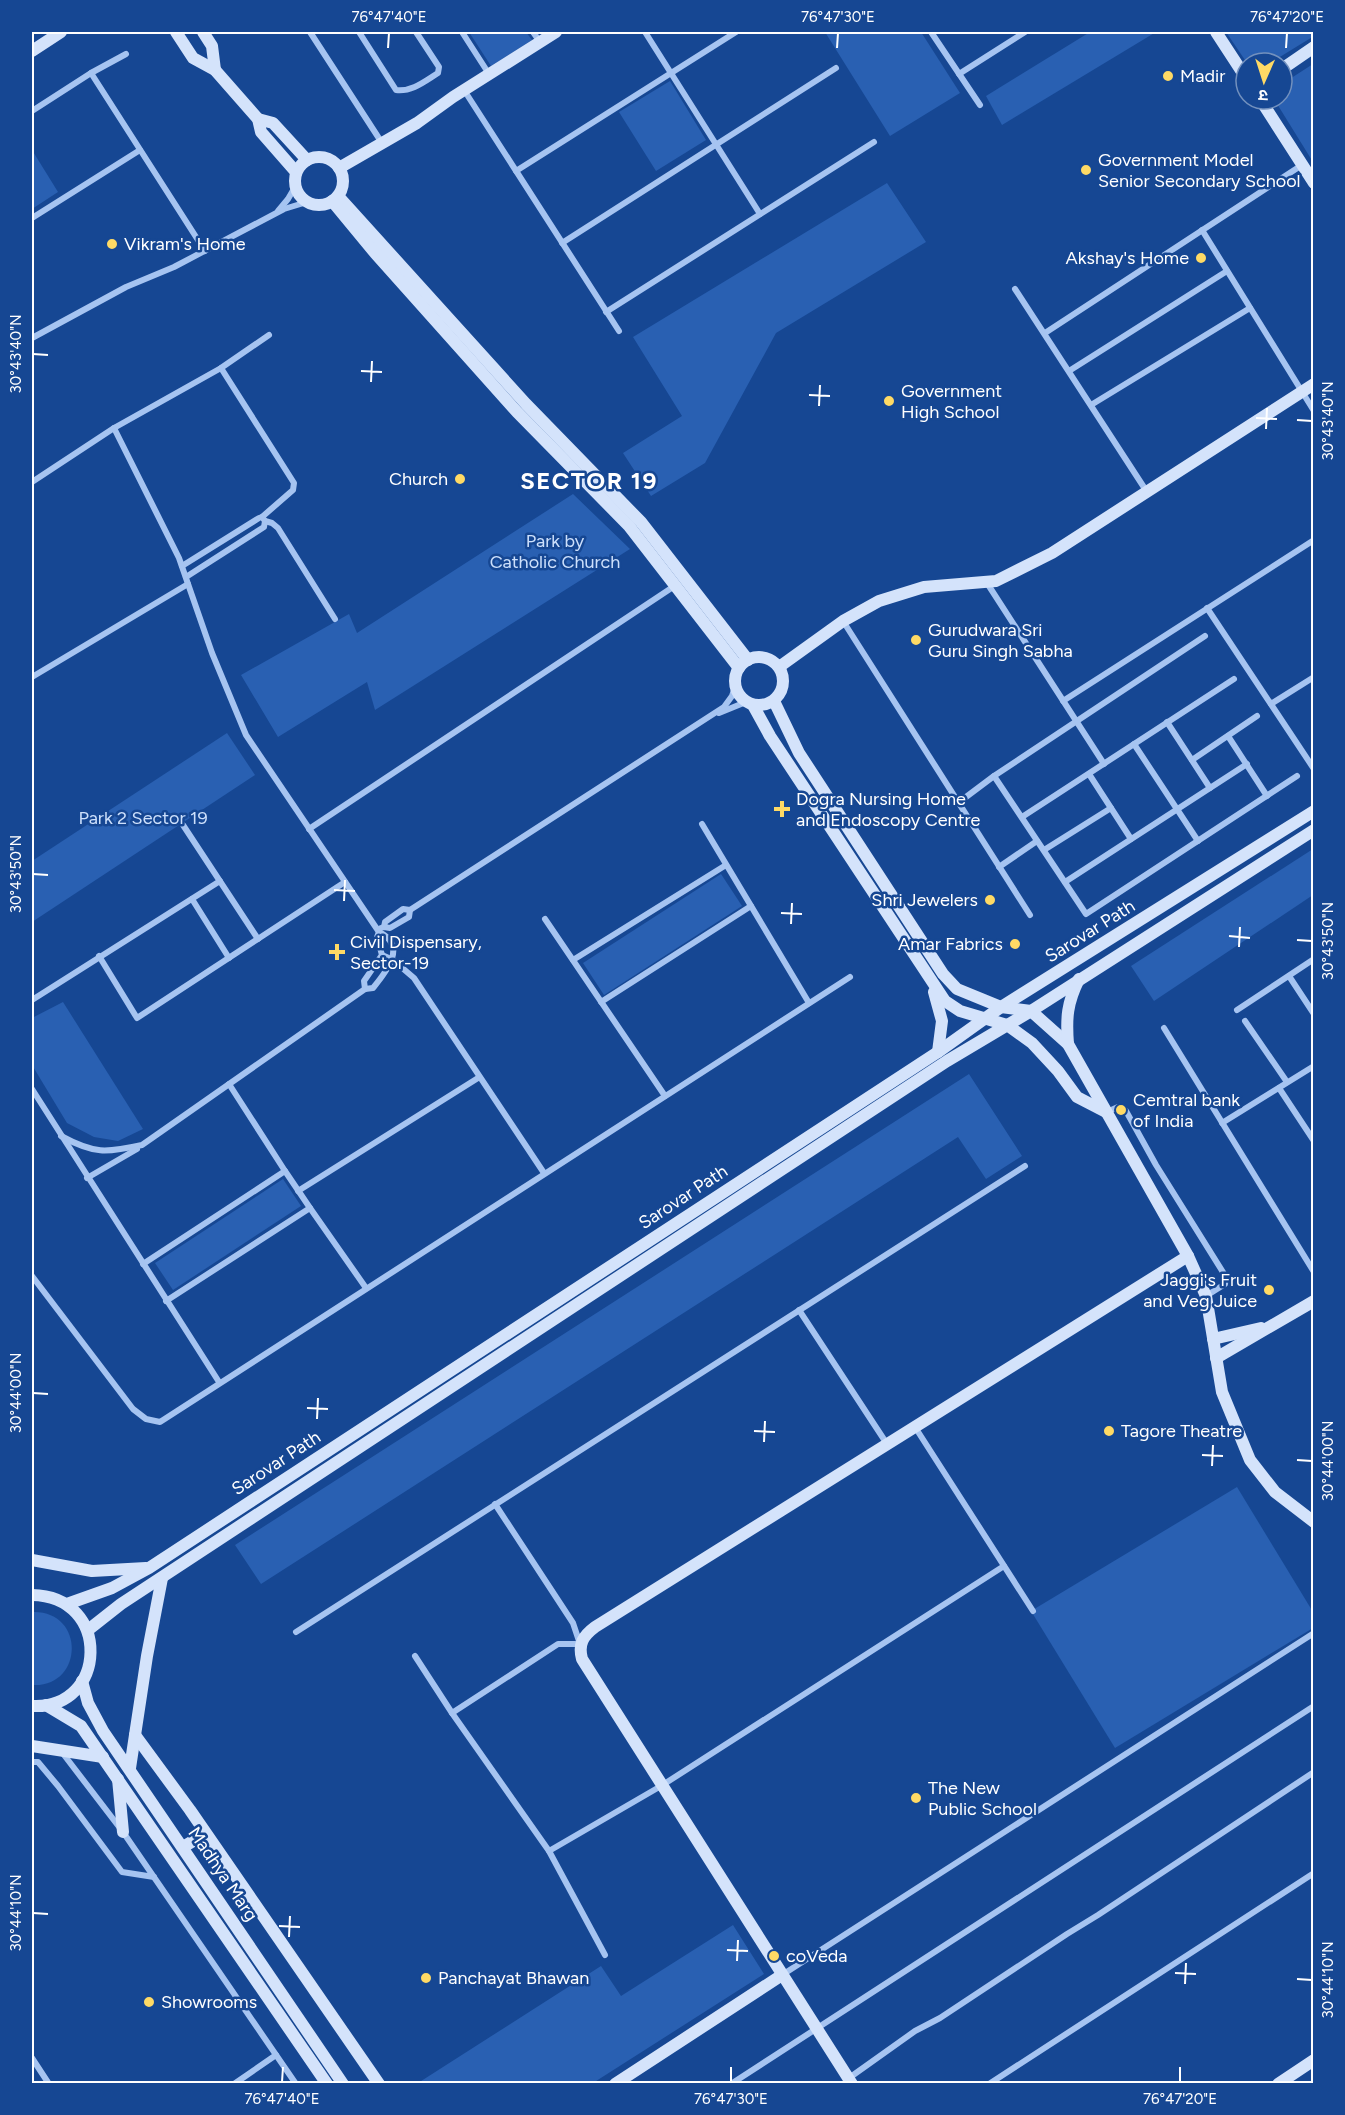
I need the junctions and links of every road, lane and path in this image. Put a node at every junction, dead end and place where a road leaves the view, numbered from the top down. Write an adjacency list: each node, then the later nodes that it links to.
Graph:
1 (61, 32): 16 (street)
2 (176, 32): 21 (street)
3 (203, 32): 21 (street)
4 (310, 32): 32 (street)
5 (359, 32): 6 (street)
6 (416, 32)
7 (462, 32): 24 (street)
8 (556, 32): 14 (street)
9 (645, 32): 23 (street)
10 (735, 32): 23 (street)
11 (931, 32): 25 (street)
12 (1024, 32): 25 (street)
13 (1216, 32): 18 (street)
14 (537, 37): 24 (street)
15 (1314, 47): 19 (street)
16 (32, 51)
17 (126, 54): 22 (street)
18 (1234, 60)
19 (1294, 61)
20 (836, 68): 33 (street)
21 (215, 70): 30 (street)
22 (91, 73): 28 (street); 34 (street)
23 (671, 73): 33 (street); 38 (street)
24 (489, 74): 26 (street)
25 (959, 74): 27 (street)
26 (464, 90): 32 (street); 38 (street)
27 (980, 105)
28 (32, 111)
29 (1268, 111): 36 (street)
30 (258, 119): 35 (street); 39 (street)
31 (874, 142): 45 (street)
32 (382, 143): 37 (street)
33 (716, 145): 45 (street); 48 (street)
34 (140, 150): 46 (street); 49 (street)
35 (307, 160): 37 (street); 39 (street)
36 (1302, 165): 40 (street); 47 (street)
37 (339, 168): 42 (street)
38 (516, 171): 48 (street)
39 (296, 172): 41 (street)
40 (1314, 183)
41 (295, 188): 43 (street); 44 (street)
42 (335, 199): 43 (street); 71 (street)
43 (307, 202): 44 (street)
44 (275, 213): 49 (street)
45 (759, 214): 53 (street)
46 (32, 218)
47 (1202, 230): 50 (street); 55 (street)
48 (562, 243): 53 (street)
49 (205, 251): 57 (street)
50 (1227, 271): 52 (street); 59 (street)
51 (1015, 289): 55 (street)
52 (1250, 308): 61 (street); 62 (street)
53 (606, 312): 54 (street)
54 (619, 332)
55 (1045, 333): 59 (street)
56 (269, 335): 58 (street)
57 (32, 338)
58 (221, 368): 64 (street); 67 (street)
59 (1069, 371): 62 (street)
60 (1314, 384): 61 (street)
61 (1301, 392): 63 (street); 66 (street)
62 (1091, 405): 66 (street)
63 (1314, 411)
64 (114, 428): 65 (street); 69 (street)
65 (32, 482)
66 (1147, 492): 72 (street)
67 (264, 519): 69 (street); 70 (street); 74 (street)
68 (1314, 540): 73 (street)
69 (182, 566): 70 (street)
70 (187, 581): 79 (street); 111 (street)
71 (680, 583): 77 (street); 111 (street)
72 (987, 583): 75 (street); 84 (street)
73 (1207, 608): 84 (street); 86 (street)
74 (335, 619)
75 (843, 621): 78 (street); 104 (street)
76 (1205, 636): 89 (street)
77 (743, 664): 78 (street); 82 (street)
78 (779, 668): 83 (street)
79 (32, 676)
80 (1314, 677): 86 (street)
81 (1234, 679): 90 (street)
82 (735, 687): 85 (street); 88 (street)
83 (774, 700): 85 (street); 93 (street)
84 (1063, 700): 89 (street)
85 (750, 704): 88 (street); 95 (street)
86 (1271, 705): 98 (street)
87 (1257, 716): 91 (street)
88 (707, 718): 126 (street)
89 (1075, 722): 96 (street); 100 (street)
90 (1167, 722): 92 (street); 94 (street)
91 (1228, 736): 94 (street); 97 (street)
92 (1134, 744): 96 (street); 106 (street)
93 (799, 753): 95 (street); 127 (street)
94 (1192, 760): 102 (street)
95 (787, 761): 129 (street)
96 (1104, 764): 99 (street)
97 (1247, 764): 102 (street); 103 (street)
98 (1314, 769)
99 (1089, 774): 105 (street); 108 (street)
100 (994, 776): 104 (street); 108 (street)
101 (1297, 776): 103 (street)
102 (1210, 788): 106 (street)
103 (1267, 796): 115 (street)
104 (958, 803): 118 (street)
105 (1112, 808): 113 (street); 116 (street)
106 (1177, 810): 113 (street); 115 (street)
107 (1314, 811): 144 (street, Sarovar Path)
108 (1022, 817): 114 (street)
109 (702, 824): 117 (street)
110 (183, 825): 119 (street)
111 (309, 829): 120 (street)
112 (1314, 830): 138 (street, Sarovar Path)
113 (1131, 839): 121 (street)
114 (1037, 841): 116 (street); 118 (street)
115 (1198, 841): 121 (street)
116 (1044, 850): 121 (street)
117 (726, 865): 123 (street); 135 (street)
118 (999, 867): 124 (street)
119 (220, 881): 122 (street); 128 (street)
120 (345, 882): 126 (street); 128 (street)
121 (1065, 882)
122 (192, 899): 131 (street); 132 (street)
123 (751, 906): 142 (street); 143 (street)
124 (1030, 915)
125 (545, 919): 135 (street)
126 (380, 930): 130 (street); 134 (street)
127 (917, 932): 129 (street); 144 (street)
128 (258, 939): 132 (street)
129 (904, 940): 139 (street)
130 (382, 955): 134 (street); 140 (street)
131 (99, 956): 132 (street); 141 (street)
132 (229, 958)
133 (1314, 959): 137 (street)
134 (393, 960): 140 (street); 155 (street)
135 (573, 960): 142 (street)
136 (850, 976): 143 (street)
137 (1288, 976): 145 (street); 147 (street)
138 (1080, 978): 146 (street, Sarovar Path); 152 (street)
139 (930, 982): 148 (street); 153 (street)
140 (365, 989): 157 (street)
141 (32, 1000)
142 (601, 1002): 160 (street)
143 (809, 1003): 160 (street)
144 (1001, 1007): 146 (street); 148 (street, Sarovar Path)
145 (1237, 1010)
146 (1031, 1011): 150 (street, Sarovar Path); 152 (street)
147 (1314, 1014)
148 (984, 1020): 150 (street); 153 (street, Sarovar Path)
149 (1245, 1021): 156 (street)
150 (1007, 1025): 161 (street); 192 (street, Sarovar Path)
151 (1164, 1028): 162 (street)
152 (1068, 1044): 161 (street)
153 (938, 1052): 191 (street, Sarovar Path)
154 (1314, 1066): 156 (street)
155 (478, 1078): 168 (street); 170 (street)
156 (1287, 1082): 158 (street)
157 (229, 1084): 165 (street); 167 (street)
158 (1279, 1088): 162 (street); 164 (street)
159 (32, 1089): 163 (street)
160 (665, 1096): 168 (street)
161 (1106, 1112): 172 (street); 177 (street)
162 (1222, 1123): 174 (street)
163 (61, 1136): 165 (street); 169 (street)
164 (1314, 1141)
165 (142, 1145): 169 (street)
166 (1025, 1166): 180 (street)
167 (285, 1171): 170 (street); 173 (street)
168 (544, 1173): 176 (street)
169 (87, 1178): 173 (street)
170 (298, 1191): 171 (street)
171 (310, 1209): 176 (street); 178 (street)
172 (1188, 1256): 177 (street); 185 (street)
173 (142, 1264): 178 (street)
174 (1314, 1272)
175 (32, 1276): 184 (street)
176 (366, 1288): 184 (street)
177 (1206, 1296): 182 (street)
178 (166, 1301): 184 (street)
179 (1314, 1301): 181 (street)
180 (799, 1310): 186 (street); 187 (street)
181 (1277, 1324): 182 (street); 183 (street)
182 (1213, 1339): 183 (street)
183 (1216, 1358): 188 (street)
184 (219, 1382)
185 (915, 1427): 186 (street); 190 (street)
186 (887, 1444): 200 (street)
187 (495, 1504): 197 (street); 200 (street)
188 (1314, 1522)
189 (32, 1560): 191 (street)
190 (1004, 1566): 195 (street); 215 (street)
191 (149, 1568): 194 (street, Sarovar Path)
192 (162, 1578): 196 (street, Sarovar Path); 207 (street)
193 (32, 1595): 194 (street)
194 (67, 1604): 196 (street)
195 (1033, 1611)
196 (87, 1630): 202 (street)
197 (296, 1632)
198 (1311, 1634): 199 (street); 223 (street)
199 (1314, 1643)
200 (580, 1644): 206 (street); 215 (street)
201 (415, 1656): 206 (street)
202 (82, 1681): 203 (street); 212 (street, Madhya Marg)
203 (46, 1705): 204 (street); 210 (street, Madhya Marg)
204 (32, 1706)
205 (1314, 1706): 224 (street)
206 (452, 1713): 219 (street)
207 (135, 1735): 212 (street); 217 (street)
208 (32, 1746): 209 (street)
209 (60, 1750): 210 (street); 216 (street)
210 (103, 1757): 214 (street, Madhya Marg)
211 (32, 1762): 221 (street)
212 (130, 1768): 218 (street, Madhya Marg)
213 (1314, 1772): 228 (street)
214 (118, 1778): 216 (street); 232 (street, Madhya Marg)
215 (661, 1786): 219 (street); 223 (street)
216 (123, 1832): 221 (street)
217 (205, 1833): 218 (street); 234 (street)
218 (183, 1847): 233 (street, Madhya Marg)
219 (549, 1851): 222 (street)
220 (1314, 1873): 237 (street)
221 (154, 1877): 225 (street)
222 (605, 1955)
223 (782, 1975): 224 (street); 235 (street)
224 (817, 2029): 228 (street); 236 (street)
225 (276, 2055): 230 (street); 231 (street)
226 (32, 2058): 229 (street)
227 (1314, 2060): 238 (street)
228 (851, 2081)
229 (49, 2084)
230 (234, 2084)
231 (296, 2084)
232 (327, 2084)
233 (344, 2084)
234 (379, 2084)
235 (615, 2084)
236 (731, 2084)
237 (989, 2084)
238 (1278, 2084)

